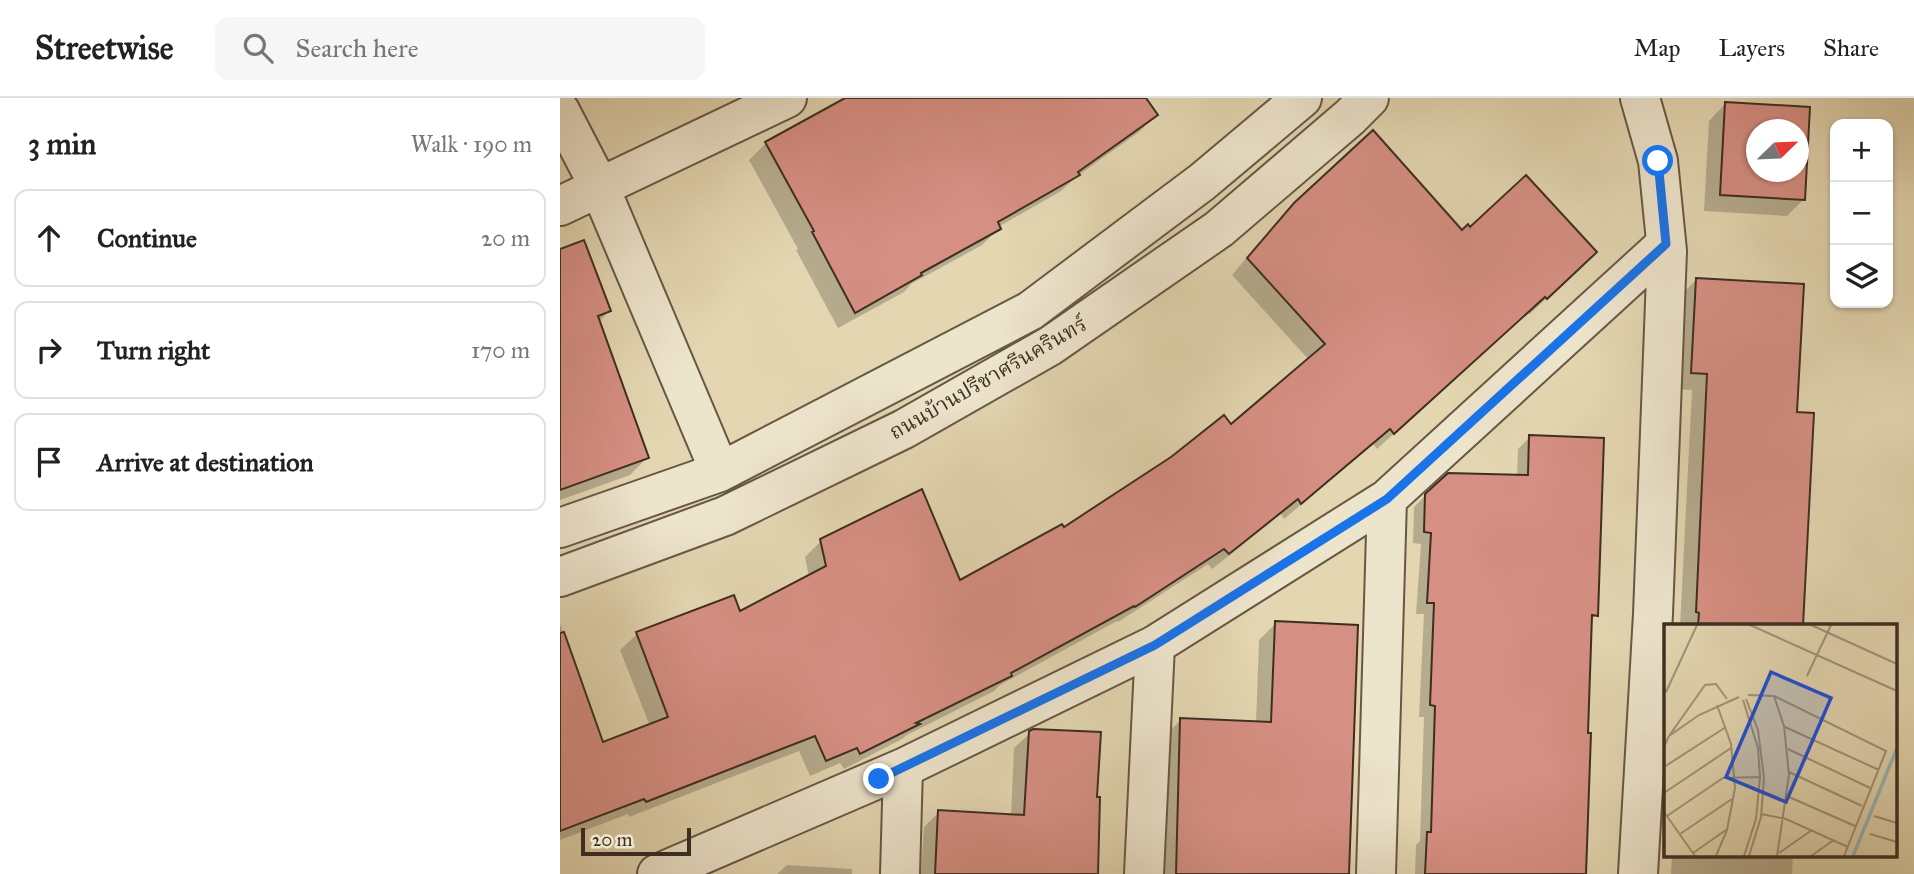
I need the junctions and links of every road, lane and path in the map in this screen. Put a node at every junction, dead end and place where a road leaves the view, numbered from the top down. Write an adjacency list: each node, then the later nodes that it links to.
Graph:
1 (787, 98): 6 (street)
2 (1302, 98): 9 (street, ถนนบ้านปรีชาศรีนครินทร์)
3 (1369, 98): 12 (street, ถนนบ้านปรีชาศรีนครินทร์)
4 (1640, 98): 8 (street)
5 (560, 111): 6 (street)
6 (600, 188): 7 (street); 9 (street)
7 (560, 206)
8 (1666, 244): 10 (street); 19 (street)
9 (720, 472): 11 (street, ถนนบ้านปรีชาศรีนครินทร์)
10 (1387, 499): 13 (street); 18 (street)
11 (560, 528)
12 (560, 578)
13 (1155, 645): 14 (street); 17 (street)
14 (903, 768): 15 (street); 16 (street)
15 (657, 874)
16 (900, 874)
17 (1144, 874)
18 (1376, 874)
19 (1638, 874)

